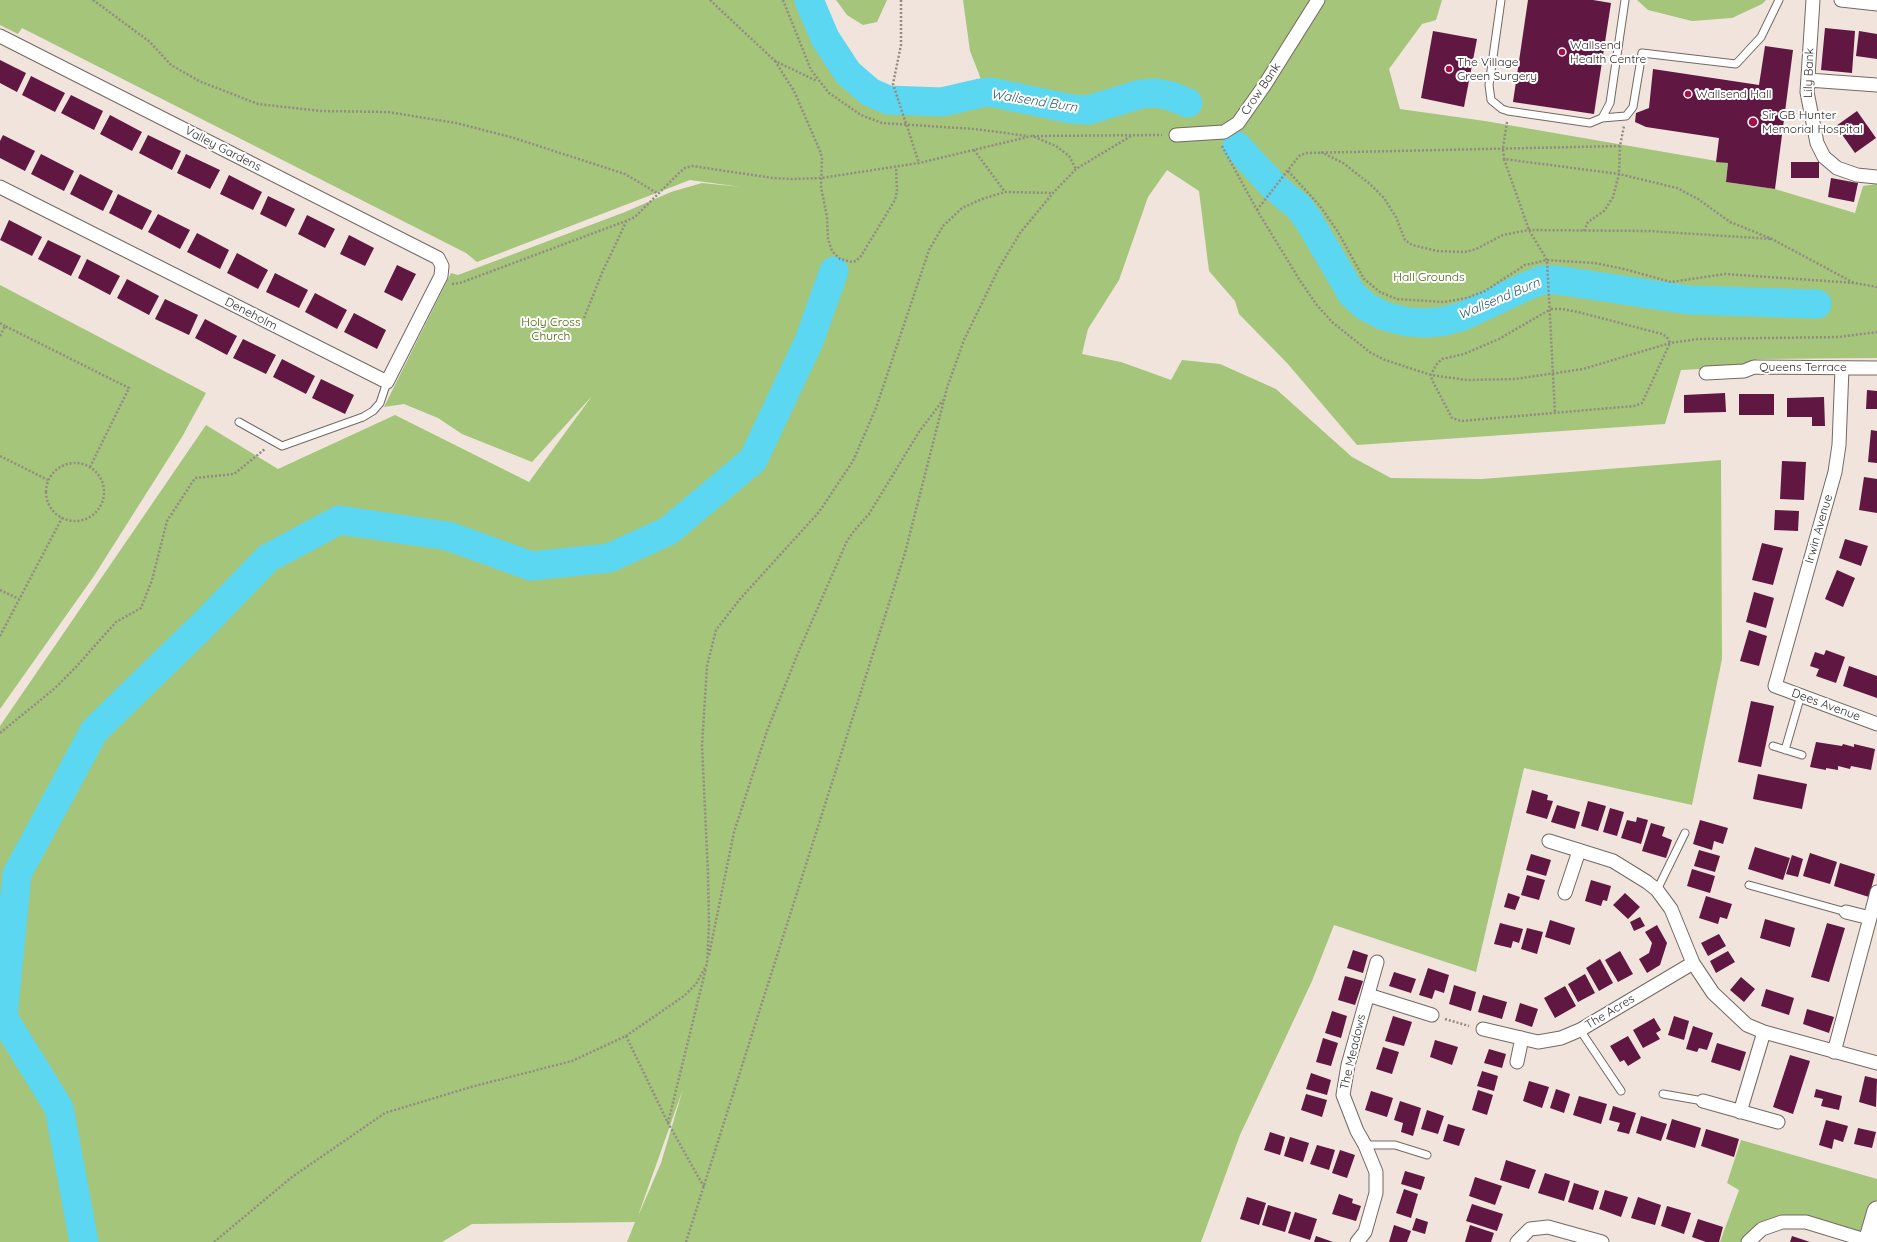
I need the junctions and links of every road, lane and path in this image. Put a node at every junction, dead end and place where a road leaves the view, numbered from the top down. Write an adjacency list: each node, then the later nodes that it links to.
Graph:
1 (93, 0): 39 (path)
2 (710, 0): 13 (path)
3 (783, 0): 15 (path)
4 (901, 0): 20 (path)
5 (1318, 0): 21 (street, Crow Bank)
6 (1502, 0): 17 (lane)
7 (1625, 0): 19 (lane)
8 (1779, 0): 18 (lane)
9 (1813, 0): 14 (street, Lily Bank)
10 (1841, 0): 11 (street)
11 (1877, 4)
12 (0, 36): 47 (street, Valley Gardens)
13 (775, 60): 15 (path); 36 (path)
14 (1808, 80): 16 (street); 35 (street, Lily Bank)
15 (819, 82): 20 (path)
16 (1877, 85)
17 (1508, 111): 19 (lane); 26 (path)
18 (1626, 116): 19 (lane); 25 (path)
19 (1602, 118)
20 (907, 126): 23 (path); 30 (path)
21 (1206, 133): 22 (street, Crow Bank); 41 (path)
22 (1176, 135): 24 (path)
23 (1032, 136): 24 (path); 27 (path); 32 (path)
24 (1130, 136): 32 (path)
25 (1620, 146): 26 (path); 34 (path)
26 (1503, 148): 28 (path); 29 (path)
27 (974, 150): 30 (path); 38 (path)
28 (1321, 152): 33 (path); 43 (path)
29 (1504, 159): 34 (path); 43 (path)
30 (919, 163): 31 (path)
31 (896, 167): 36 (path); 36 (path)
32 (1076, 169): 40 (path)
33 (1287, 172): 41 (path); 46 (path)
34 (1619, 174): 44 (path); 45 (path)
35 (1877, 177)
36 (821, 178): 39 (path)
37 (0, 187): 62 (street, Deneholm)
38 (1005, 192): 40 (path); 92 (path)
39 (657, 193): 42 (path)
40 (1053, 193): 63 (path)
41 (1257, 210): 61 (path)
42 (626, 221): 47 (path); 51 (path)
43 (1529, 230): 44 (path); 46 (path)
44 (1584, 231): 45 (path)
45 (1772, 239): 48 (path)
46 (1547, 260): 48 (path); 50 (path)
47 (442, 266): 62 (street)
48 (1855, 283): 49 (path)
49 (1877, 287)
50 (1551, 309): 56 (path); 59 (path); 61 (path)
51 (584, 318)
52 (0, 323): 53 (path)
53 (5, 326): 55 (path); 68 (path)
54 (1877, 332): 56 (path)
55 (0, 336)
56 (1670, 343): 59 (path); 64 (path)
57 (1842, 368): 58 (street, Queens Terrace); 60 (street, Queens Terrace); 74 (street, Irwin Avenue)
58 (1877, 368)
59 (1553, 373): 61 (path); 64 (path)
60 (1706, 373)
61 (1431, 375): 64 (path)
62 (387, 382): 66 (lane)
63 (944, 398): 92 (path); 111 (path)
64 (1555, 412)
65 (240, 422): 66 (lane)
66 (274, 442): 77 (path)
67 (0, 456): 69 (path)
68 (90, 467): 69 (path); 70 (path)
69 (48, 480): 70 (path)
70 (62, 518): 72 (path)
71 (0, 590): 72 (path)
72 (19, 599): 73 (path)
73 (0, 636)
74 (1775, 686): 75 (street, Dees Avenue)
75 (1801, 695): 76 (street, Dees Avenue); 79 (lane)
76 (1877, 724)
77 (0, 733)
78 (1773, 746): 79 (lane)
79 (1785, 750): 80 (lane)
80 (1802, 755)
81 (1685, 833): 85 (lane)
82 (1549, 841): 83 (street)
83 (1580, 851): 85 (street); 87 (street)
84 (1749, 885): 88 (lane)
85 (1657, 890): 91 (street)
86 (1877, 892): 89 (street)
87 (1565, 893)
88 (1846, 912): 89 (street)
89 (1870, 918): 100 (street)
90 (1377, 962): 93 (street, The Meadows)
91 (1693, 963): 96 (street, The Acres); 97 (street)
92 (707, 964): 98 (path); 108 (path)
93 (1368, 995): 94 (street); 109 (street, The Meadows)
94 (1432, 1015): 95 (path)
95 (1483, 1029): 99 (street, The Acres)
96 (1580, 1030): 99 (street, The Acres); 103 (lane)
97 (1764, 1032): 100 (street); 106 (street)
98 (626, 1036): 108 (path); 113 (path)
99 (1522, 1038): 101 (street)
100 (1834, 1052): 102 (street)
101 (1517, 1062)
102 (1877, 1063)
103 (1621, 1091)
104 (1663, 1094): 105 (lane)
105 (1703, 1101): 106 (street)
106 (1740, 1112): 107 (street)
107 (1778, 1122)
108 (668, 1123): 111 (path)
109 (1365, 1145): 110 (lane); 115 (street, The Meadows)
110 (1427, 1155)
111 (704, 1187): 114 (path)
112 (1877, 1211): 119 (street)
113 (214, 1242)
114 (686, 1242)
115 (1357, 1242)
116 (1516, 1242): 117 (street)
117 (1602, 1242)
118 (1748, 1242): 119 (street)
119 (1868, 1242)

